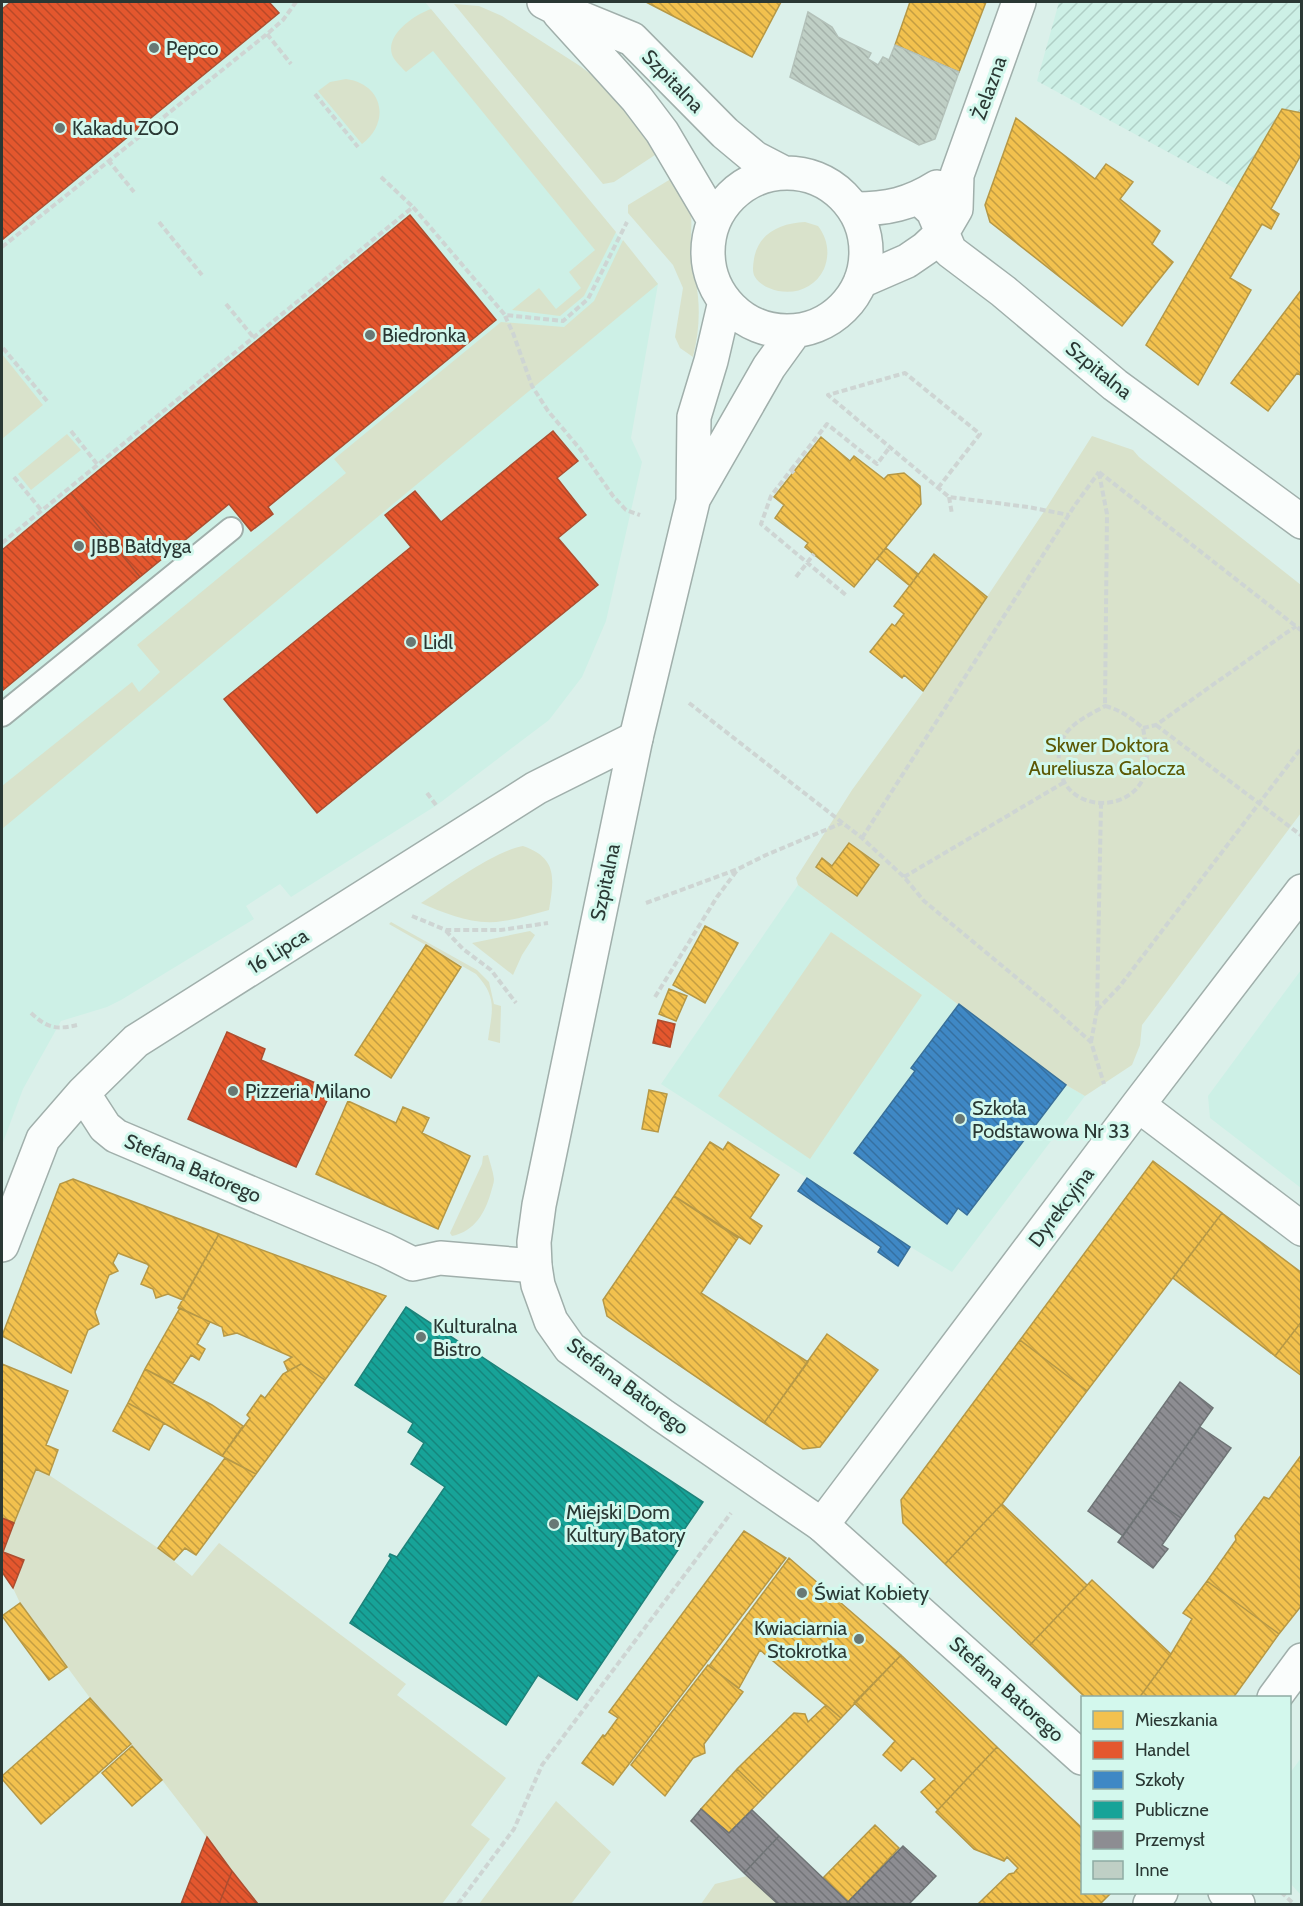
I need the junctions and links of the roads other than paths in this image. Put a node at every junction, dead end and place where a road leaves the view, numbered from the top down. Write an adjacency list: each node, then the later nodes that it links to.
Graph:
1 (1019, 2): 4 (street, Żelazna)
2 (549, 4): 3 (street, Szpitalna); 7 (street, Szpitalna)
3 (782, 172): 6 (street); 7 (street)
4 (957, 175): 5 (street); 8 (street, Żelazna)
5 (919, 198): 6 (street); 8 (street, Szpitalna)
6 (855, 209): 9 (street)
7 (714, 220): 10 (street)
8 (942, 233): 9 (street, Żelazna); 13 (street, Szpitalna)
9 (861, 281): 11 (street)
10 (725, 302): 11 (street); 12 (street, Szpitalna)
11 (795, 331): 12 (street, Szpitalna)
12 (693, 501): 16 (street, Szpitalna)
13 (1302, 522)
14 (231, 529): 15 (lane)
15 (2, 715)
16 (636, 738): 18 (street, 16 Lipca); 22 (street, Szpitalna)
17 (1302, 891): 19 (street, Dyrekcyjna)
18 (83, 1093): 21 (street, 16 Lipca); 22 (street, Stefana Batorego)
19 (1138, 1105): 20 (street); 23 (street, Dyrekcyjna)
20 (1302, 1229)
21 (2, 1245)
22 (535, 1266): 23 (street, Stefana Batorego)
23 (822, 1525): 26 (street, Stefana Batorego)
24 (1302, 1660): 25 (street)
25 (1275, 1696)
26 (1081, 1756)
27 (1226, 1894): 28 (street)
28 (1238, 1905)

